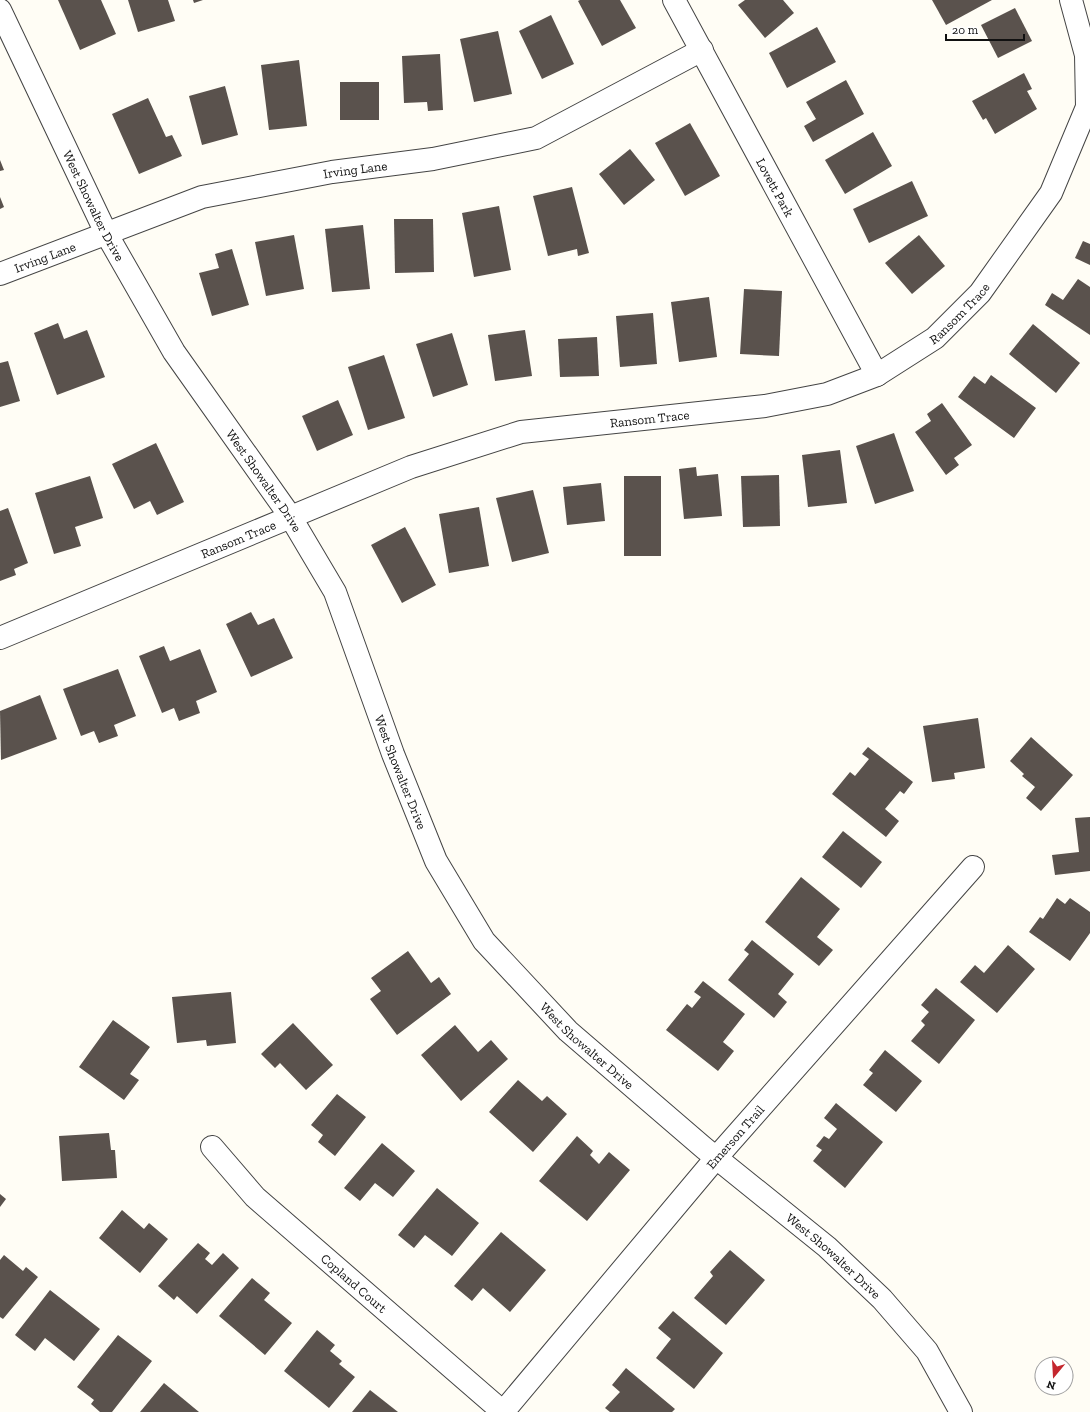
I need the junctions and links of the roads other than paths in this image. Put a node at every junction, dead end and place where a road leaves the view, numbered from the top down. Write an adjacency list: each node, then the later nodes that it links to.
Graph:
1 (674, 0): 4 (street, Lovett Park)
2 (1071, 0): 7 (street, Ransom Trace)
3 (0, 10): 5 (street, West Showalter Drive)
4 (702, 50): 5 (street, Irving Lane); 7 (street, Lovett Park)
5 (106, 233): 6 (street, Irving Lane); 8 (street, West Showalter Drive)
6 (0, 274)
7 (877, 375): 8 (street, Ransom Trace)
8 (290, 516): 9 (street, Ransom Trace); 12 (street, West Showalter Drive)
9 (0, 638)
10 (973, 867): 12 (street, Emerson Trail)
11 (212, 1147): 13 (street, Copland Court)
12 (716, 1158): 13 (street, Emerson Trail); 14 (street, West Showalter Drive)
13 (503, 1412)
14 (961, 1412)

